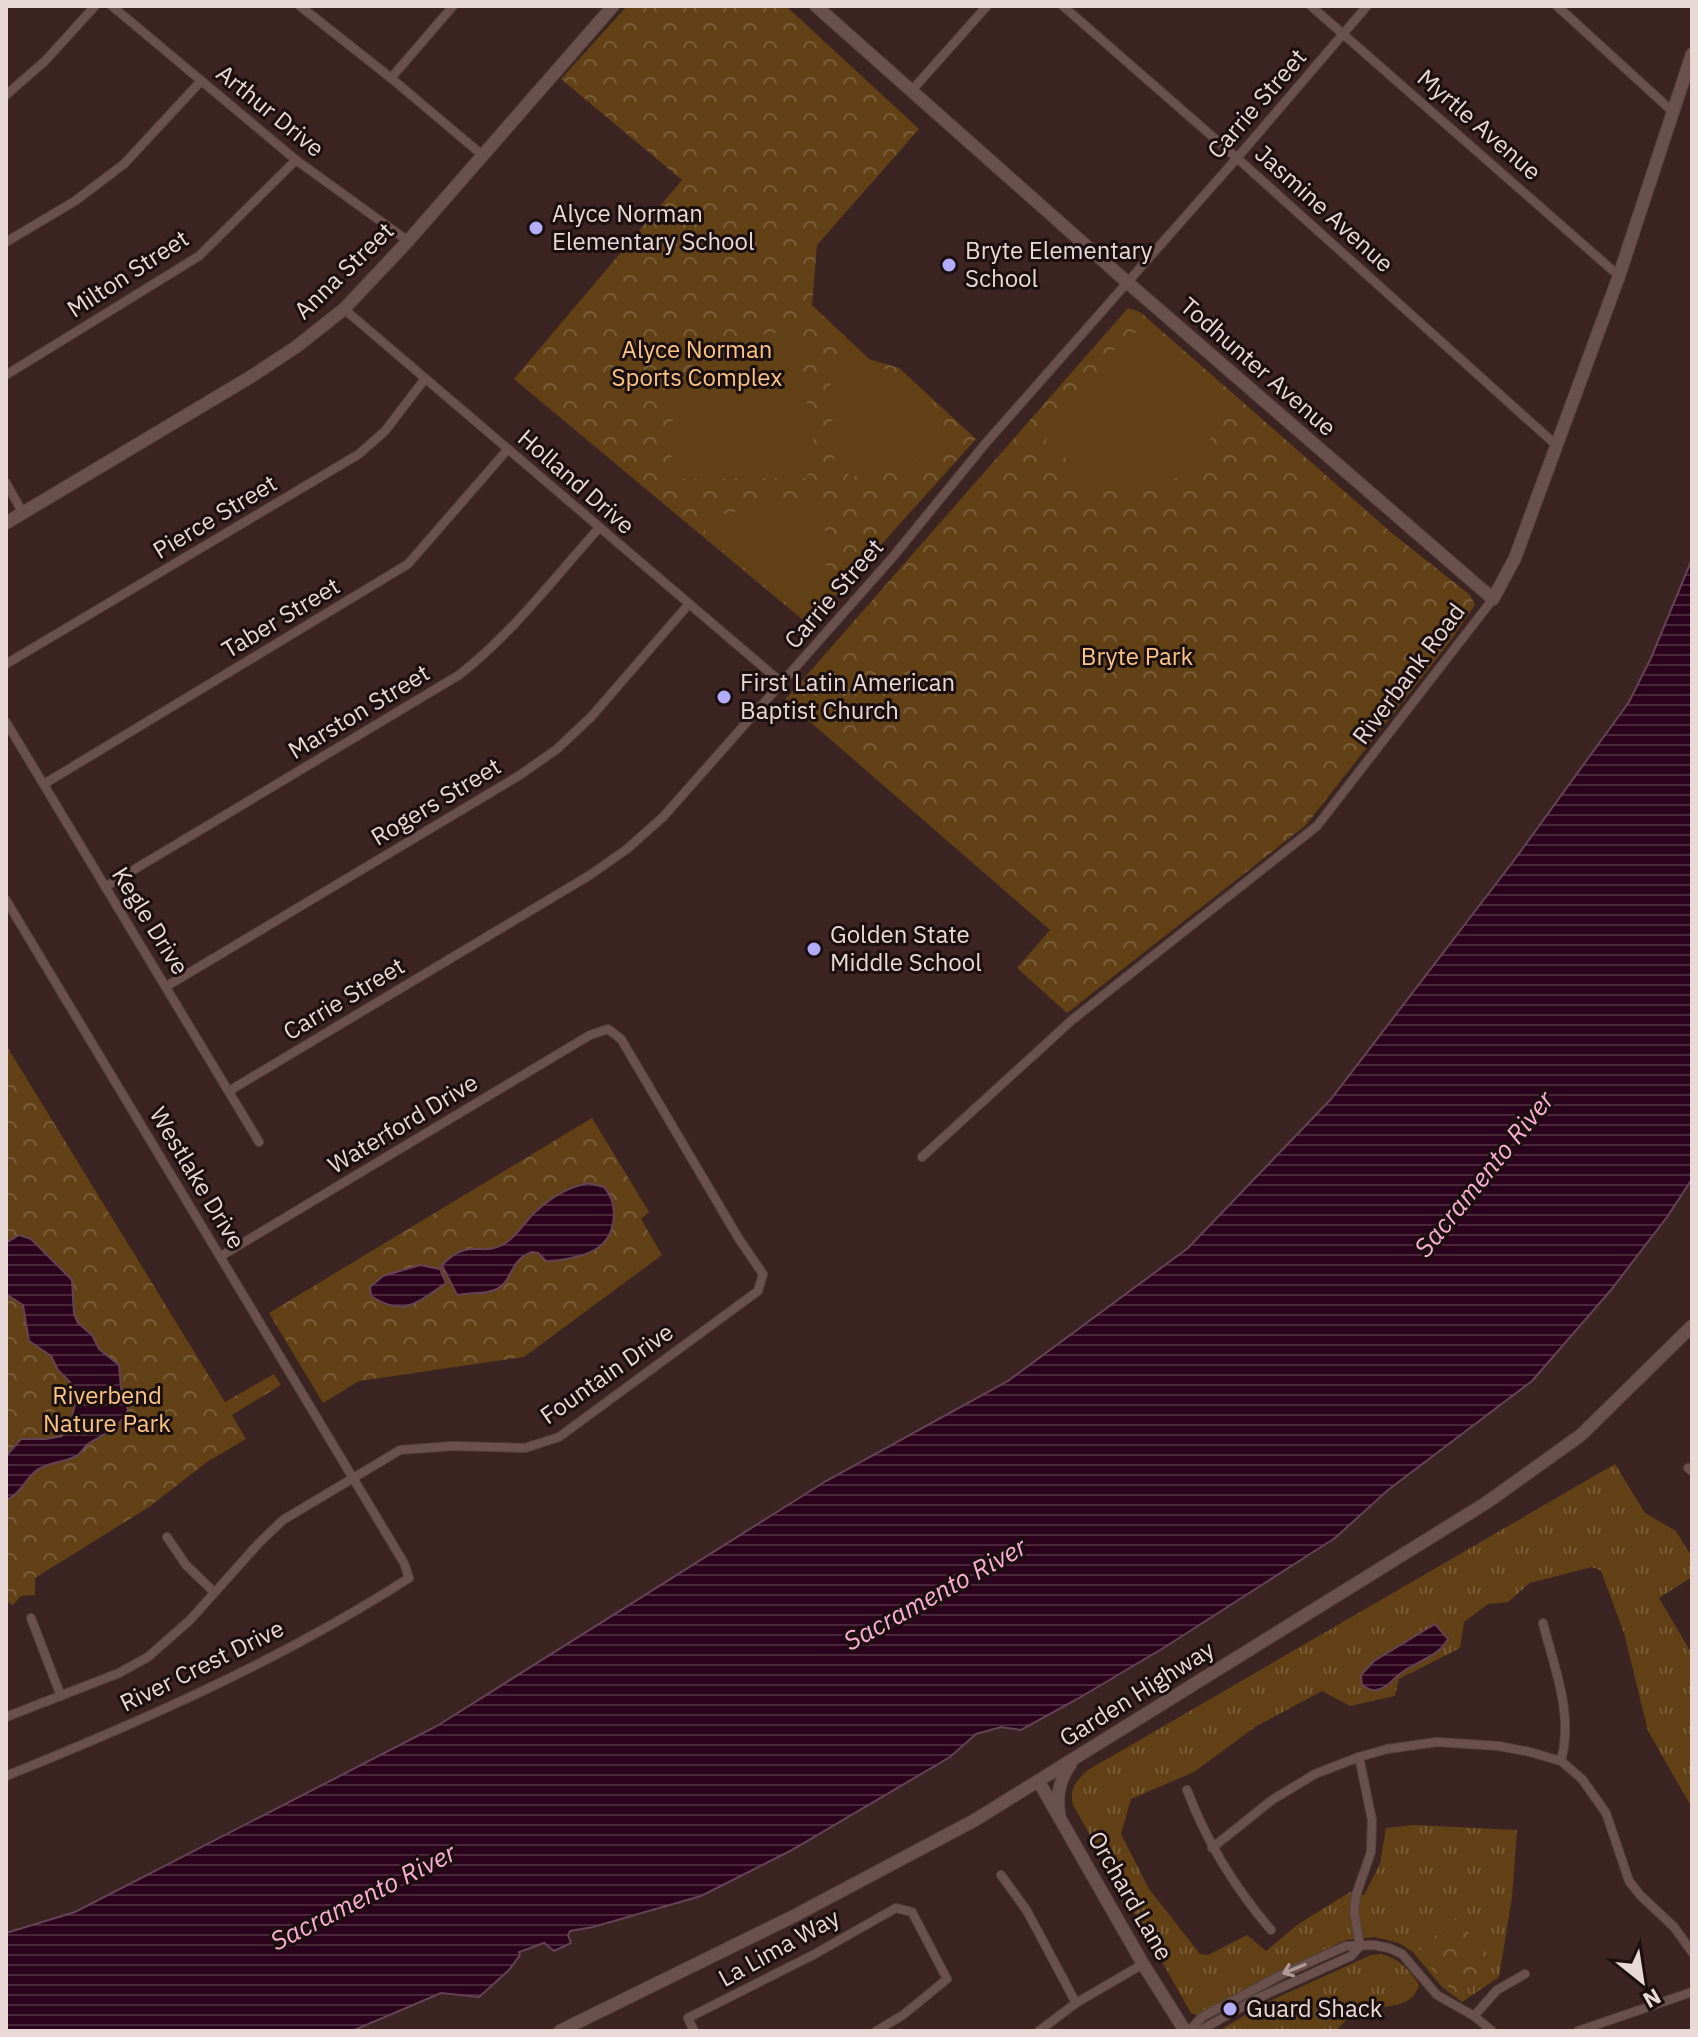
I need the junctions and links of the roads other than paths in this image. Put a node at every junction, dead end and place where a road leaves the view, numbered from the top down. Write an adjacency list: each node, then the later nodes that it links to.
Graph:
1 (95, 6): 17 (street)
2 (112, 6): 15 (street, Arthur Drive)
3 (453, 6): 14 (street)
4 (613, 6): 19 (street, Anna Street)
5 (816, 6): 16 (street, Todhunter Avenue)
6 (987, 6): 16 (street)
7 (1063, 6): 20 (street, Jasmine Avenue)
8 (1311, 6): 12 (street, Myrtle Avenue)
9 (1367, 6): 12 (street, Carrie Street)
10 (1557, 6): 18 (street)
11 (307, 8): 14 (street)
12 (1343, 33): 20 (street, Carrie Street); 24 (street, Myrtle Avenue)
13 (1692, 54): 18 (street, Riverbank Road)
14 (391, 78): 19 (street)
15 (201, 81): 21 (street, Arthur Drive); 23 (street)
16 (913, 89): 25 (street, Todhunter Avenue)
17 (6, 95)
18 (1672, 111): 24 (street, Riverbank Road)
19 (481, 154): 22 (street, Anna Street)
20 (1237, 158): 25 (street, Carrie Street); 29 (street, Jasmine Avenue)
21 (296, 160): 22 (street, Arthur Drive); 27 (street, Milton Street)
22 (408, 241): 26 (street, Anna Street)
23 (6, 242)
24 (1619, 276): 29 (street, Riverbank Road)
25 (1127, 282): 35 (street, Todhunter Avenue); 38 (street, Carrie Street)
26 (344, 309): 28 (street, Holland Drive); 32 (street, Anna Street)
27 (6, 375)
28 (424, 380): 30 (street, Holland Drive); 37 (street, Pierce Street)
29 (1555, 444): 35 (street, Riverbank Road)
30 (508, 449): 34 (street, Holland Drive); 40 (street, Taber Street)
31 (6, 483): 32 (street)
32 (23, 513): 33 (street, Anna Street)
33 (6, 523)
34 (599, 528): 36 (street, Holland Drive); 41 (street, Marston Street)
35 (1493, 599): 47 (street, Riverbank Road)
36 (688, 605): 38 (street, Holland Drive); 43 (street, Rogers Street)
37 (6, 664)
38 (782, 683): 45 (street, Carrie Street)
39 (6, 722): 40 (street, Kegle Drive)
40 (44, 784): 41 (street, Kegle Drive)
41 (105, 887): 43 (street, Kegle Drive)
42 (6, 900): 48 (street, Westlake Drive)
43 (167, 986): 45 (street, Kegle Drive)
44 (608, 1029): 48 (street, Waterford Drive); 50 (street, Fountain Drive)
45 (229, 1091): 46 (street, Kegle Drive)
46 (259, 1142)
47 (922, 1157)
48 (221, 1256): 50 (street, Westlake Drive)
49 (1692, 1326): 59 (street, Garden Highway)
50 (353, 1477): 52 (street, Westlake Drive); 53 (street, Fountain Drive)
51 (167, 1537): 53 (street)
52 (409, 1578): 61 (street, River Crest Drive)
53 (214, 1592): 56 (street, Fountain Drive)
54 (31, 1618): 56 (street)
55 (1543, 1623): 60 (street)
56 (61, 1696): 57 (street, Fountain Drive)
57 (6, 1717)
58 (1359, 1757): 60 (street); 65 (street); 68 (street)
59 (1073, 1760): 62 (street, Garden Highway); 64 (street)
60 (1561, 1761): 69 (street)
61 (6, 1776)
62 (1039, 1782): 64 (street, Orchard Lane); 75 (street, Garden Highway)
63 (1187, 1790): 65 (street)
64 (1061, 1821): 70 (street, Orchard Lane)
65 (1212, 1848): 67 (street)
66 (1001, 1875): 73 (street)
67 (1271, 1930)
68 (1360, 1946): 74 (street); 79 (street, one-way to 79); 80 (street)
69 (1692, 1952)
70 (1143, 1964): 73 (street); 79 (street, Orchard Lane)
71 (1525, 1974): 74 (street)
72 (1692, 1992): 82 (street)
73 (1076, 2003): 78 (street)
74 (1474, 2016): 81 (street)
75 (560, 2031)
76 (694, 2031): 77 (street, La Lima Way)
77 (876, 2031)
78 (1039, 2031)
79 (1187, 2031)
80 (1199, 2031)
81 (1492, 2031)
82 (1578, 2031)

